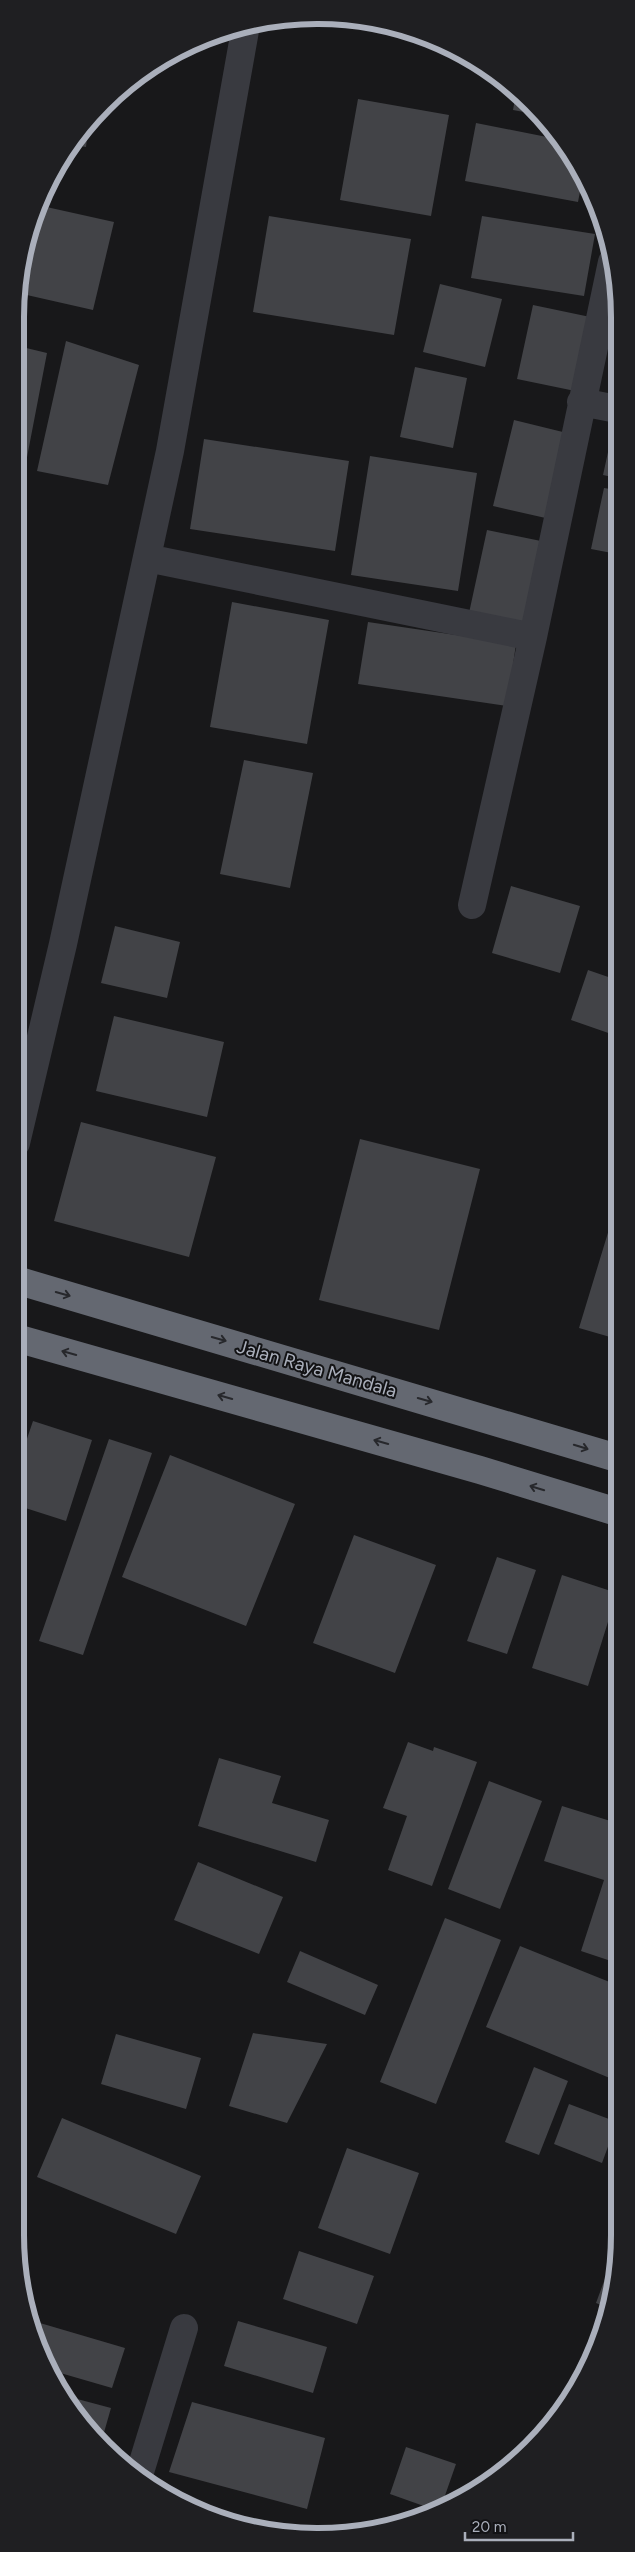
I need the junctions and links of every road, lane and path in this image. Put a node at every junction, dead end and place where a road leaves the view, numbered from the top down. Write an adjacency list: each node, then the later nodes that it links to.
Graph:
1 (245, 33): 5 (street)
2 (609, 277): 3 (street)
3 (581, 402): 4 (street); 6 (street)
4 (611, 408)
5 (147, 558): 6 (street); 8 (street)
6 (533, 637): 7 (street)
7 (472, 904)
8 (24, 1110)
9 (24, 1282): 11 (highway, Jalan Raya Mandala, one-way to 11)
10 (24, 1340): 12 (highway, one-way to 10)
11 (611, 1456)
12 (611, 1510)
13 (184, 2328): 14 (street)
14 (141, 2469)

